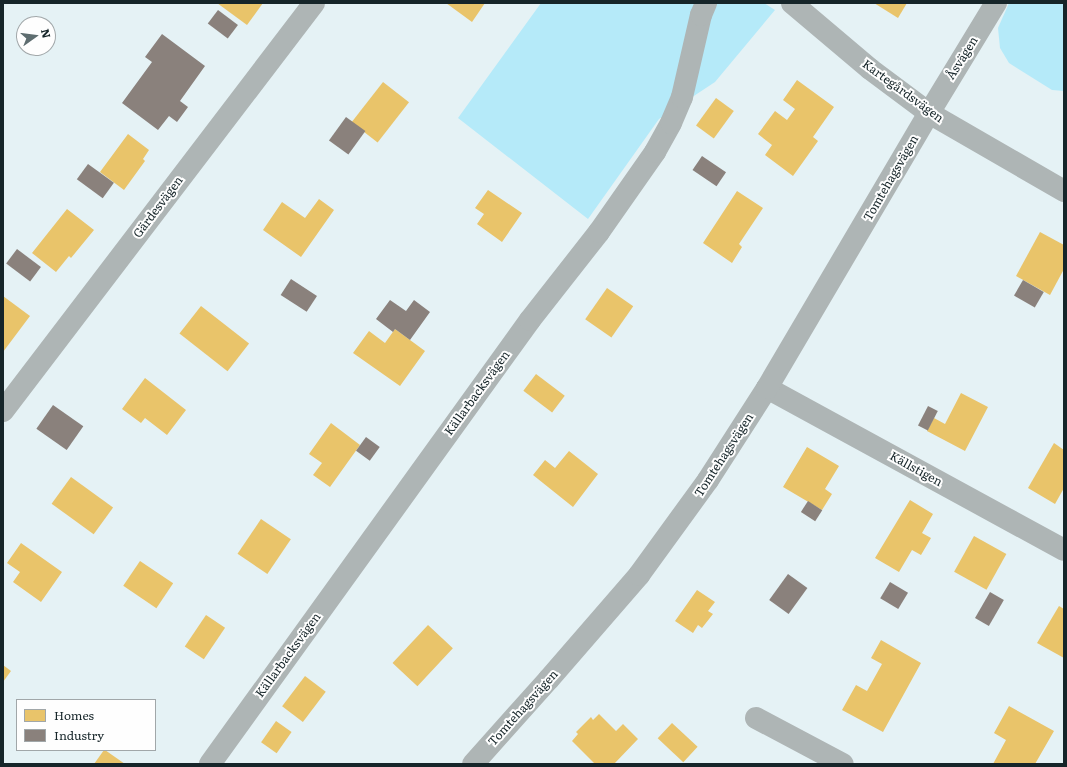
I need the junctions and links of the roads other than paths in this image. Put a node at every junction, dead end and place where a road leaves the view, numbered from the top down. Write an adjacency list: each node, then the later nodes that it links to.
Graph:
1 (314, 3): 8 (street, Gärdesvägen)
2 (706, 3): 11 (street, Källarbacksvägen)
3 (792, 3): 5 (street, Kartegårdsvägen)
4 (996, 3): 5 (street, Åsvägen)
5 (928, 113): 6 (street, Kartegårdsvägen); 7 (street, Tomtehagsvägen)
6 (1064, 192)
7 (767, 388): 9 (street, Källstigen); 12 (street, Tomtehagsvägen)
8 (3, 411)
9 (1064, 550)
10 (756, 718): 13 (street)
11 (210, 764)
12 (473, 764)
13 (843, 764)

